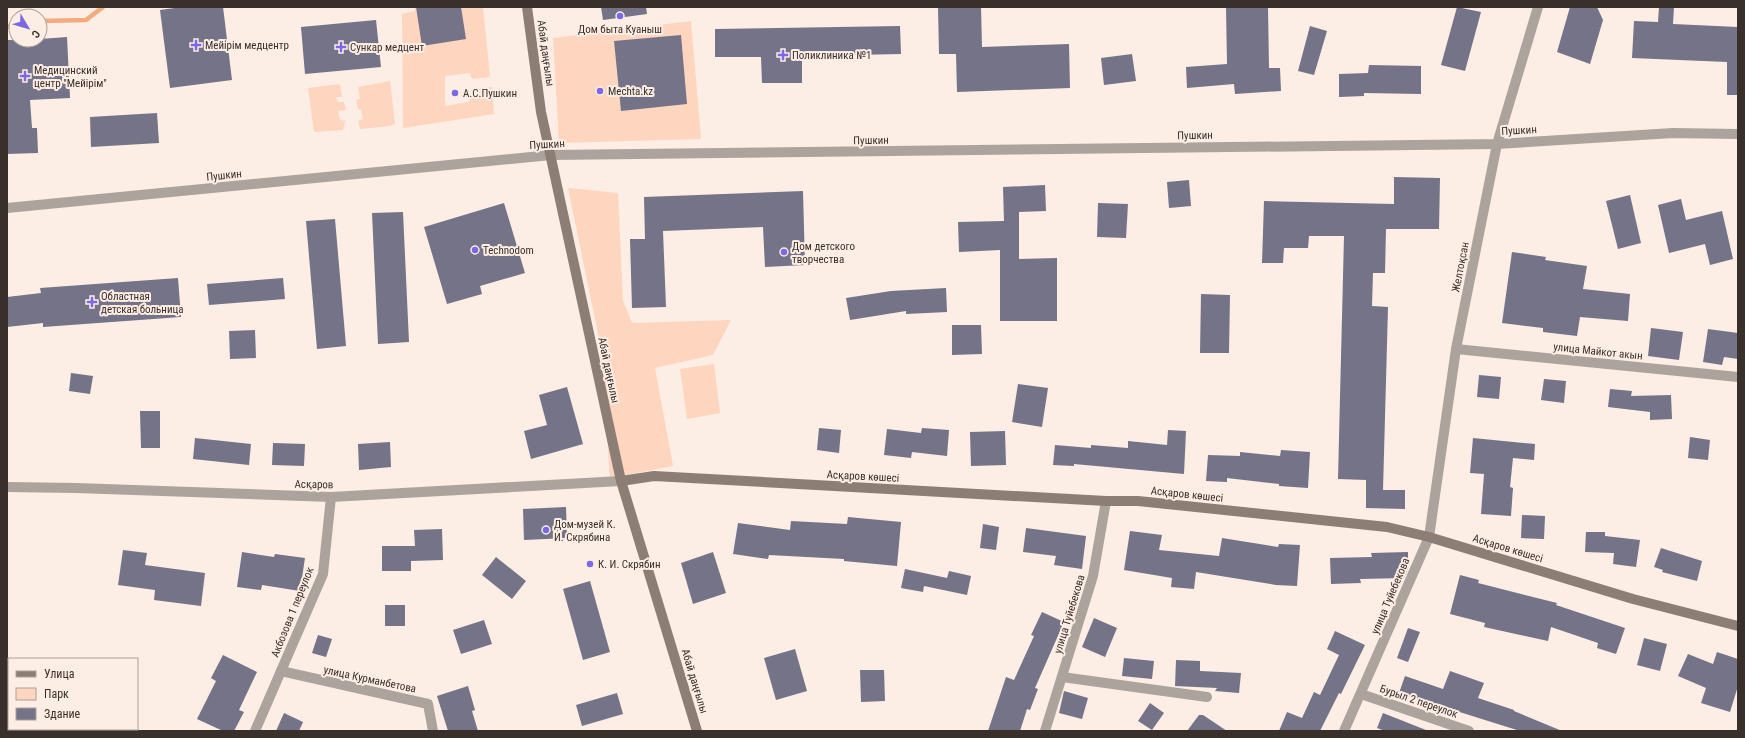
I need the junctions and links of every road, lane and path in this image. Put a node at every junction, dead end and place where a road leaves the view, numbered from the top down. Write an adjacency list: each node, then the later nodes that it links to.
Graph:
1 (527, 7): 5 (main road, Абай даңғылы)
2 (1538, 7): 4 (street, Желтоқсан)
3 (1738, 134): 4 (street, Пушкин)
4 (1497, 144): 5 (street, Пушкин); 7 (street, Желтоқсан)
5 (551, 154): 6 (street, Пушкин); 9 (main road, Абай даңғылы)
6 (7, 208)
7 (1456, 349): 8 (street, улица Майкот акын); 13 (street, Желтоқсан)
8 (1738, 378)
9 (621, 481): 11 (street, Асқаров); 12 (main road, Асқаров көшесі); 21 (main road, Абай даңғылы)
10 (7, 487): 11 (street, Асқаров)
11 (331, 497): 15 (street, Акбозова 1 переулок)
12 (1106, 501): 13 (main road, Асқаров көшесі); 16 (street, улица Туйебекова)
13 (1429, 537): 14 (main road, Асқаров көшесі); 17 (street, улица Туйебекова)
14 (1738, 626)
15 (281, 671): 19 (street, Акбозова 1 переулок); 20 (street, улица Курманбетова)
16 (1062, 677): 18 (street); 22 (street, улица Туйебекова)
17 (1361, 694): 23 (street, улица Туйебекова); 24 (street, Бурыл 2 переулок)
18 (1206, 697)
19 (255, 731)
20 (433, 731)
21 (697, 731)
22 (1045, 731)
23 (1344, 731)
24 (1469, 731)

